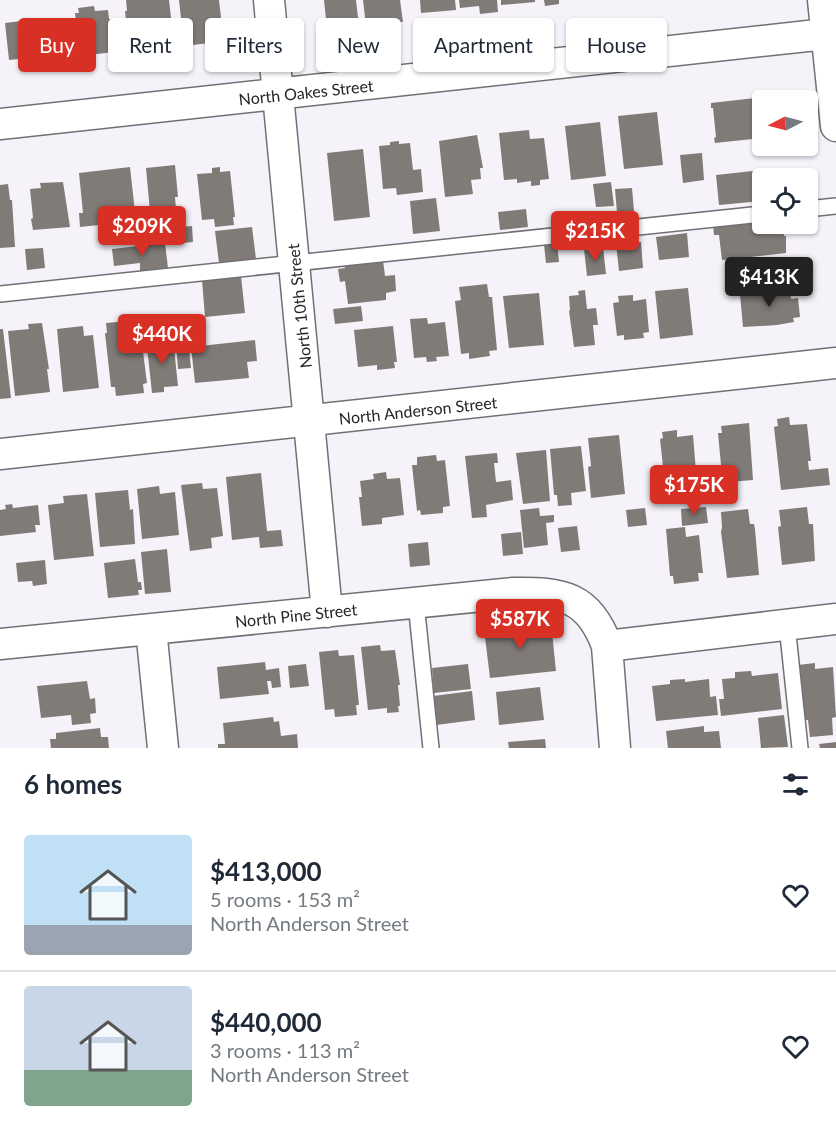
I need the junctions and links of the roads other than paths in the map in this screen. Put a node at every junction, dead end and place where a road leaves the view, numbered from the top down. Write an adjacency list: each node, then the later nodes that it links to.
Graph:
1 (269, 0): 4 (street, North 10th Street)
2 (823, 0): 3 (street)
3 (826, 34): 4 (street, North Oakes Street); 6 (street)
4 (278, 95): 5 (street, North Oakes Street); 10 (street, North 10th Street)
5 (0, 124)
6 (836, 126)
7 (836, 206): 8 (lane)
8 (818, 208)
9 (752, 215): 10 (lane)
10 (294, 263): 11 (lane); 13 (street, North 10th Street)
11 (0, 294)
12 (836, 363): 13 (street, North Anderson Street)
13 (310, 422): 14 (street, North Anderson Street); 16 (street, North 10th Street)
14 (0, 454)
15 (416, 603): 16 (street, North Pine Street); 21 (street, North Pine Street); 23 (lane)
16 (327, 612): 19 (street, North Pine Street)
17 (836, 619): 18 (street)
18 (787, 625): 21 (street); 25 (lane)
19 (151, 629): 20 (street, North Pine Street); 22 (street)
20 (0, 644)
21 (607, 646): 24 (street)
22 (163, 748)
23 (431, 748)
24 (615, 748)
25 (800, 748)

